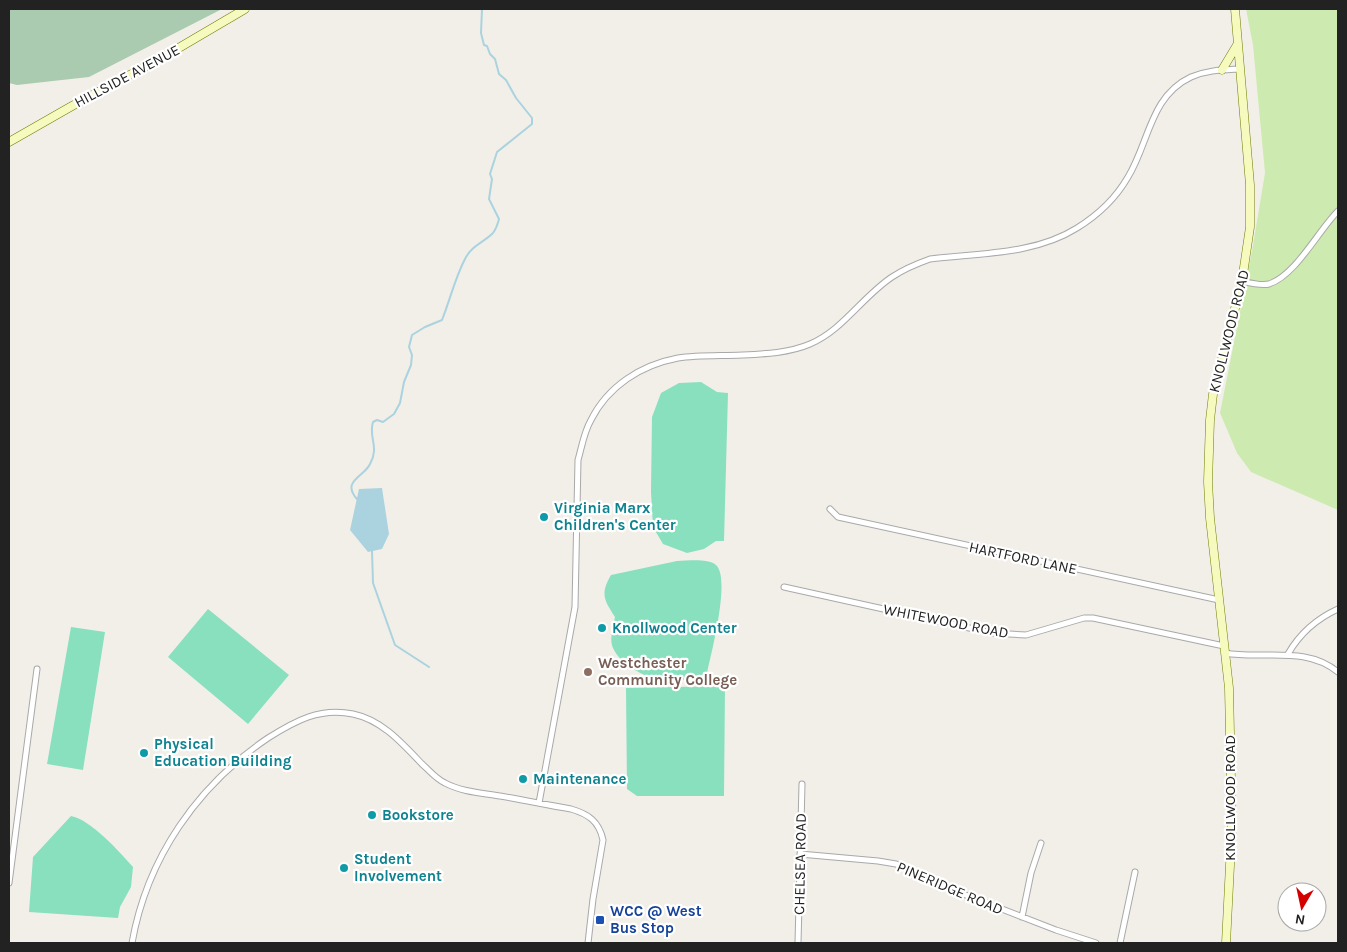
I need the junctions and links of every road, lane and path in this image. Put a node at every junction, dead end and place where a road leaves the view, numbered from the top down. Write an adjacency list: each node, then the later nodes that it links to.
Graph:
1 (245, 9): 6 (main road, HILLSIDE AVENUE)
2 (1235, 9): 3 (main road, KNOLLWOOD ROAD)
3 (1238, 43): 4 (main road, KNOLLWOOD ROAD); 5 (main road)
4 (1240, 69): 5 (street); 8 (main road, KNOLLWOOD ROAD)
5 (1222, 70): 18 (street)
6 (9, 142)
7 (1338, 211): 8 (street)
8 (1242, 282): 11 (main road, KNOLLWOOD ROAD)
9 (830, 509): 11 (street, HARTFORD LANE)
10 (784, 587): 13 (street, WHITEWOOD ROAD)
11 (1219, 600): 13 (main road, KNOLLWOOD ROAD)
12 (1338, 609): 14 (street)
13 (1224, 649): 14 (street); 29 (main road, KNOLLWOOD ROAD)
14 (1288, 654): 16 (street)
15 (38, 669): 22 (street)
16 (1338, 672)
17 (802, 784): 20 (street, CHELSEA ROAD)
18 (539, 804): 24 (street); 25 (street)
19 (1041, 843): 23 (street)
20 (800, 854): 23 (street, PINERIDGE ROAD); 26 (street, CHELSEA ROAD)
21 (1135, 872): 28 (street)
22 (9, 882)
23 (1022, 917): 27 (street, PINERIDGE ROAD)
24 (132, 943)
25 (588, 943)
26 (798, 943)
27 (1096, 943)
28 (1120, 943)
29 (1225, 943)

